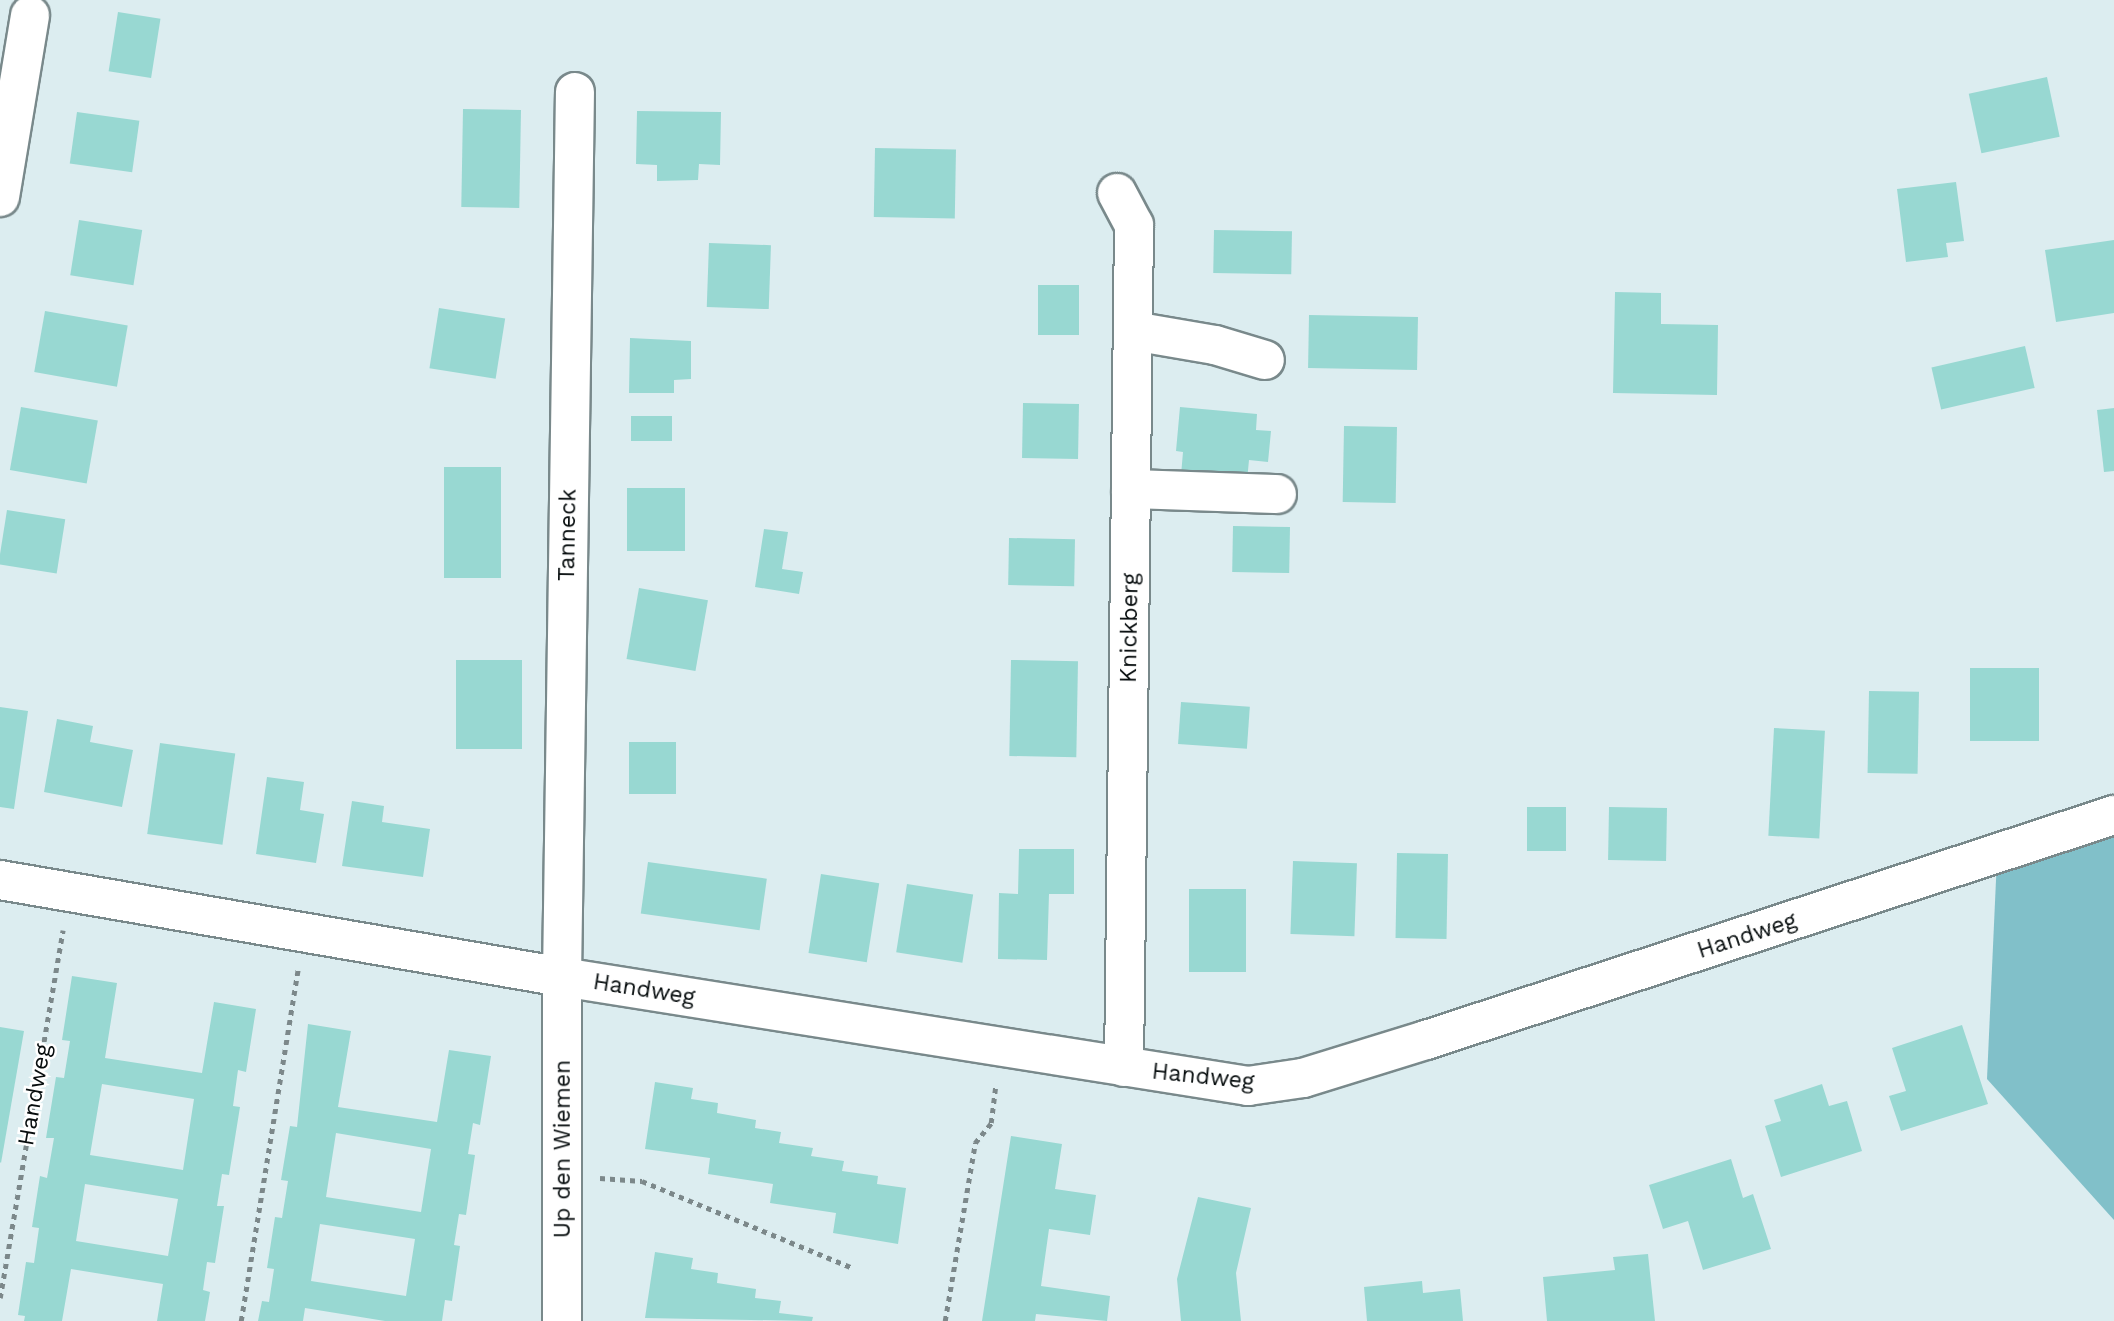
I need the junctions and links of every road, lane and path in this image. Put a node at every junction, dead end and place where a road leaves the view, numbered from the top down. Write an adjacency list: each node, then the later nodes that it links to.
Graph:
1 (30, 15): 4 (street)
2 (575, 92): 13 (street, Tanneck)
3 (1117, 193): 5 (street, Knickberg)
4 (0, 197)
5 (1133, 331): 6 (street); 7 (street, Knickberg)
6 (1265, 359)
7 (1131, 489): 8 (street); 15 (street, Knickberg)
8 (1277, 494)
9 (2114, 815): 15 (street, Handweg)
10 (0, 880): 11 (street, Handweg)
11 (70, 892): 12 (street, Handweg); 18 (path, Handweg)
12 (304, 932): 13 (street, Handweg); 19 (path)
13 (562, 977): 14 (street, Handweg); 16 (street, Up den Wiemen)
14 (1002, 1047): 15 (street, Handweg); 21 (path)
15 (1124, 1067)
16 (563, 1175): 17 (path); 20 (street, Up den Wiemen)
17 (851, 1267)
18 (0, 1298)
19 (241, 1321)
20 (562, 1321)
21 (945, 1321)

